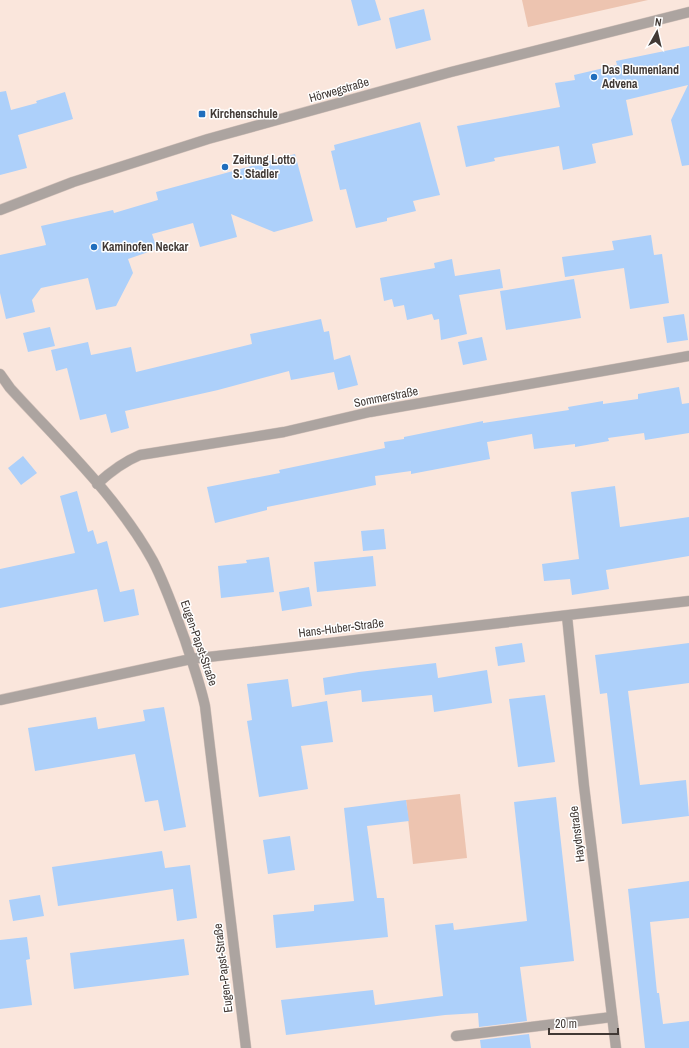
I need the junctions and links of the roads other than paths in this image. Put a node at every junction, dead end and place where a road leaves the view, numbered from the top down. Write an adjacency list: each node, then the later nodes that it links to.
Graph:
1 (689, 12): 2 (street, Hörwegstraße)
2 (0, 210)
3 (689, 356): 5 (street, Sommerstraße)
4 (0, 374): 5 (street, Eugen-Papst-Straße)
5 (97, 484): 8 (street, Eugen-Papst-Straße)
6 (689, 601): 7 (street, Hans-Huber-Straße)
7 (567, 616): 8 (street, Hans-Huber-Straße); 10 (street, Haydnstraße)
8 (191, 659): 9 (street, Hans-Huber-Straße); 12 (street, Eugen-Papst-Straße)
9 (0, 700)
10 (612, 1017): 11 (street); 13 (street, Haydnstraße)
11 (456, 1036)
12 (246, 1048)
13 (616, 1048)

